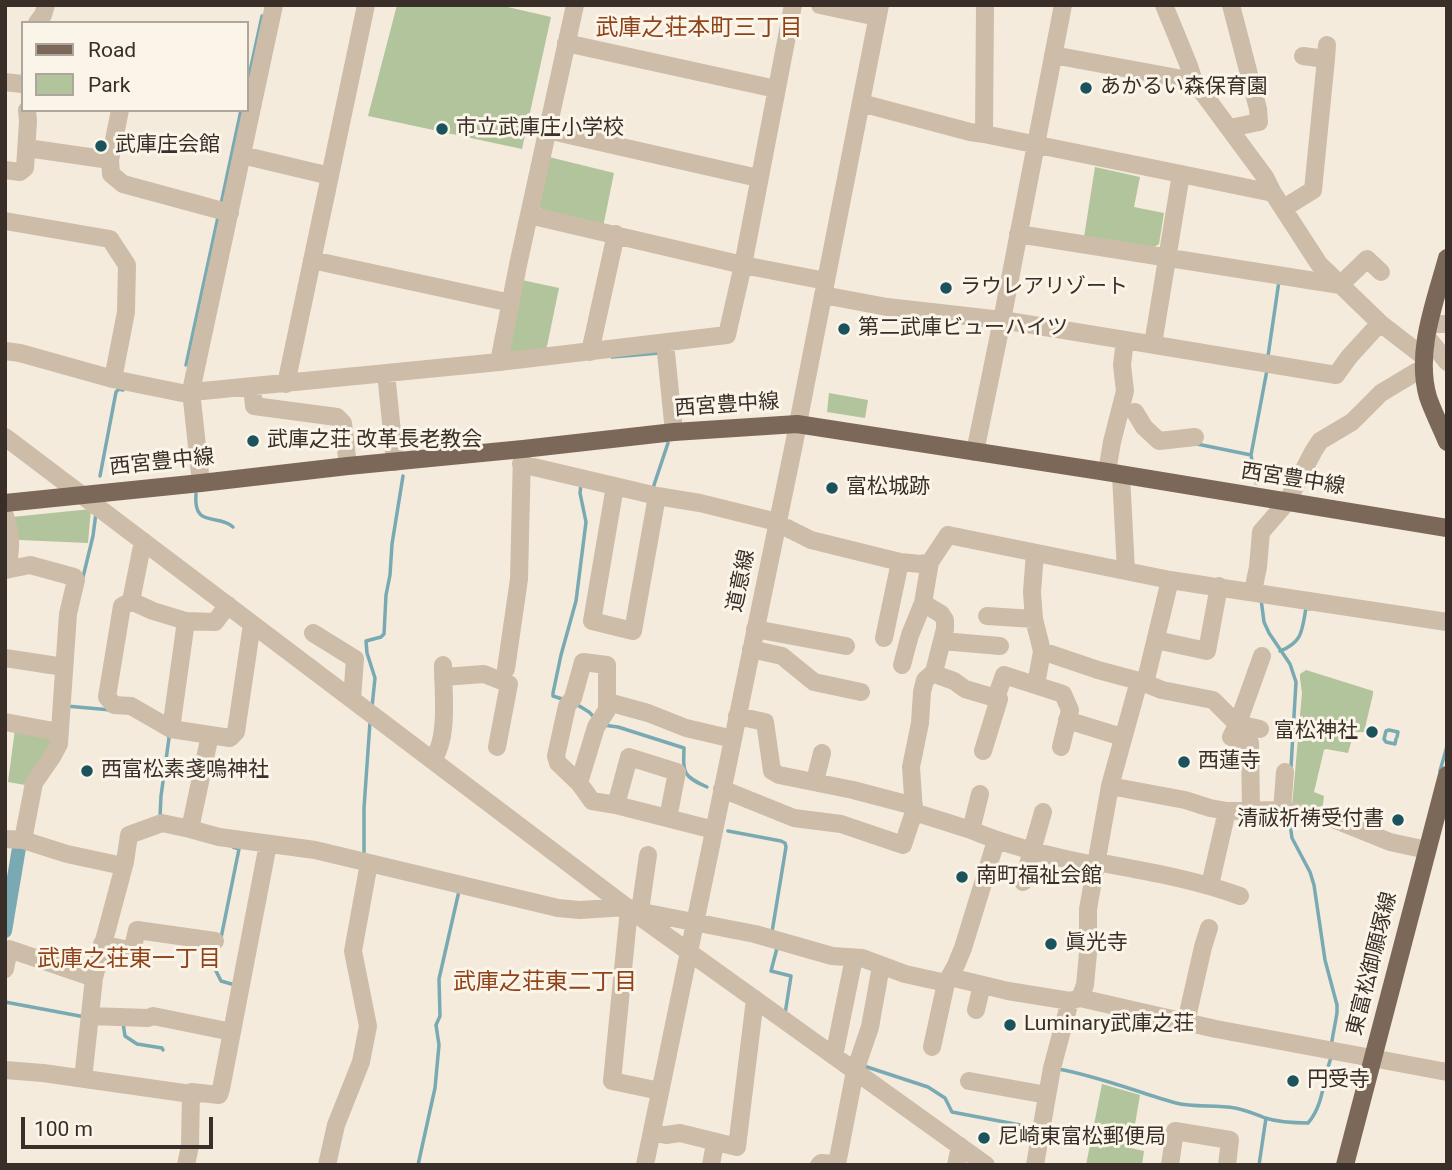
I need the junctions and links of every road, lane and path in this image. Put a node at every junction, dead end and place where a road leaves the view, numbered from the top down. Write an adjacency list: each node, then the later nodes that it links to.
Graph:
1 (46, 5): 12 (street)
2 (274, 5): 26 (street)
3 (366, 5): 30 (street)
4 (575, 5): 13 (street)
5 (793, 5): 17 (street)
6 (820, 5): 11 (street)
7 (985, 5): 23 (street)
8 (1063, 5): 14 (street)
9 (1164, 5): 16 (street)
10 (1231, 5): 21 (street)
11 (878, 11): 18 (street, 道意線)
12 (38, 21)
13 (566, 43): 17 (street); 22 (street)
14 (1053, 55): 16 (street); 24 (street)
15 (1303, 57): 32 (street)
16 (1194, 81): 21 (street)
17 (776, 89): 31 (street)
18 (861, 103): 23 (street); 44 (street, 道意線)
19 (27, 112): 25 (street)
20 (120, 112): 27 (street)
21 (1230, 128): 32 (street)
22 (547, 130): 31 (street); 34 (street)
23 (984, 134): 24 (street)
24 (1035, 145): 29 (street); 37 (street)
25 (27, 148): 27 (street); 28 (street)
26 (242, 155): 30 (street); 33 (street)
27 (110, 160): 33 (street)
28 (5, 170)
29 (1181, 174): 32 (street); 38 (street)
30 (330, 176): 40 (street)
31 (758, 178): 41 (street)
32 (1278, 200): 43 (street)
33 (230, 213): 61 (street)
34 (529, 215): 36 (street); 45 (street)
35 (5, 221): 58 (street)
36 (616, 234): 41 (street); 53 (street)
37 (1018, 234): 38 (street); 46 (street)
38 (1168, 257): 43 (street); 51 (street)
39 (1447, 258): 48 (main road)
40 (312, 260): 45 (street); 59 (street)
41 (743, 265): 44 (street); 50 (street)
42 (1381, 272): 43 (street)
43 (1340, 285): 47 (street)
44 (824, 288): 46 (street); 63 (street, 道意線)
45 (506, 302): 54 (street)
46 (1002, 320): 49 (street); 68 (street)
47 (1380, 323): 51 (street); 56 (street)
48 (1434, 328): 55 (street); 56 (main road)
49 (1125, 340): 51 (street); 72 (street)
50 (665, 343): 53 (street); 64 (street)
51 (1153, 344)
52 (5, 351): 58 (street)
53 (590, 352): 54 (street)
54 (499, 362): 57 (street)
55 (1447, 362)
56 (1424, 364): 67 (main road); 77 (street)
57 (386, 373): 59 (street); 70 (street)
58 (113, 379): 61 (street)
59 (286, 384): 60 (street)
60 (252, 386): 61 (street); 71 (street)
61 (191, 391): 73 (street)
62 (1135, 412): 66 (street)
63 (797, 424): 64 (main road, 西宮豊中線); 68 (main road, 西宮豊中線); 80 (street, 道意線)
64 (674, 432): 69 (main road, 西宮豊中線)
65 (5, 437): 75 (street)
66 (1195, 437)
67 (1447, 442)
68 (975, 452): 72 (main road, 西宮豊中線)
69 (522, 457): 70 (main road, 西宮豊中線); 74 (street); 112 (street)
70 (396, 462): 71 (main road, 西宮豊中線)
71 (348, 466): 73 (main road, 西宮豊中線)
72 (1114, 474): 77 (main road, 西宮豊中線); 87 (street)
73 (201, 483): 75 (main road, 西宮豊中線)
74 (615, 486): 76 (street); 76 (street)
75 (82, 494): 78 (main road, 西宮豊中線); 82 (street)
76 (657, 496): 80 (street)
77 (1287, 502): 81 (main road, 西宮豊中線); 90 (street)
78 (5, 503)
79 (5, 516): 86 (street)
80 (777, 524): 84 (street); 99 (street, 道意線)
81 (1447, 528)
82 (143, 541): 91 (street); 93 (street)
83 (1035, 553): 85 (street); 87 (street); 95 (street)
84 (900, 562): 85 (street); 101 (street)
85 (930, 562): 92 (street)
86 (6, 570): 111 (street)
87 (1126, 571): 88 (street)
88 (1170, 579): 89 (street); 102 (street)
89 (1219, 586): 90 (street); 102 (street)
90 (1259, 592): 97 (street)
91 (131, 600): 96 (street); 124 (street)
92 (923, 603): 103 (street); 110 (street)
93 (228, 605): 96 (street); 98 (street)
94 (987, 616): 95 (street)
95 (1034, 619): 107 (street)
96 (186, 621): 124 (street)
97 (1447, 622)
98 (252, 624): 118 (street); 127 (street)
99 (755, 629): 104 (street); 106 (street, 道意線)
100 (313, 633): 118 (street)
101 (884, 638)
102 (1156, 640): 114 (street)
103 (943, 641): 105 (street); 113 (street)
104 (845, 646)
105 (1000, 646)
106 (751, 649): 116 (street); 120 (street, 道意線)
107 (1042, 651): 114 (street); 115 (street)
108 (1262, 656): 123 (street)
109 (5, 658): 111 (street)
110 (902, 665)
111 (64, 667): 126 (street)
112 (506, 669)
113 (934, 672): 117 (street); 144 (street)
114 (1139, 681): 123 (street); 128 (street)
115 (1036, 685): 117 (street); 121 (street)
116 (861, 692)
117 (996, 698): 132 (street)
118 (352, 699): 134 (street)
119 (608, 702): 129 (street); 138 (street); 138 (street)
120 (737, 716): 129 (street, 道意線); 137 (street)
121 (1067, 719): 128 (street); 131 (street)
122 (5, 722): 126 (street)
123 (1238, 723): 125 (street); 145 (street)
124 (171, 729): 127 (street)
125 (1260, 729)
126 (59, 732): 153 (street)
127 (210, 735): 150 (street)
128 (1122, 737): 139 (street)
129 (733, 739): 140 (street, 道意線)
130 (497, 747): 134 (street)
131 (1060, 747)
132 (982, 751)
133 (822, 753): 137 (street)
134 (433, 760): 165 (street)
135 (1286, 772): 147 (street)
136 (1447, 775): 142 (main road, 東富松御願塚線)
137 (815, 781): 144 (street)
138 (579, 783): 143 (street)
139 (1110, 786): 146 (street); 160 (street)
140 (722, 789): 144 (street); 151 (street, 道意線)
141 (980, 794): 152 (street)
142 (1443, 801): 157 (main road, 東富松御願塚線)
143 (616, 805): 149 (street); 149 (street)
144 (914, 809): 152 (street)
145 (1251, 810): 146 (street); 147 (street)
146 (1227, 811): 163 (street)
147 (1286, 811): 157 (street)
148 (1043, 813): 156 (street)
149 (668, 818): 151 (street)
150 (190, 829): 155 (street); 161 (street)
151 (714, 830): 166 (street, 道意線)
152 (971, 830): 154 (street)
153 (14, 839): 161 (street)
154 (996, 841): 156 (street); 175 (street)
155 (268, 844): 159 (street); 182 (street)
156 (1032, 850): 160 (street); 162 (street)
157 (1427, 850): 185 (main road, 東富松御願塚線)
158 (648, 855): 165 (street)
159 (369, 863): 165 (street); 198 (street)
160 (1096, 864): 163 (street); 178 (street)
161 (123, 866): 169 (street)
162 (1023, 882)
163 (1210, 885): 164 (street)
164 (1240, 896)
165 (632, 910): 166 (street); 170 (street); 191 (street)
166 (695, 922): 170 (street, 道意線); 171 (street)
167 (1212, 937): 181 (street)
168 (215, 941): 169 (street)
169 (102, 944): 174 (street)
170 (689, 952): 177 (street); 191 (street, 道意線)
171 (854, 958): 172 (street); 184 (street)
172 (881, 966): 175 (street); 187 (street)
173 (5, 969): 174 (street)
174 (94, 978): 180 (street)
175 (948, 980): 176 (street); 183 (street)
176 (982, 985): 178 (street); 179 (street)
177 (755, 999): 184 (street); 195 (street)
178 (1075, 999): 181 (street); 193 (street)
179 (976, 1010)
180 (90, 1016): 182 (street); 189 (street)
181 (1185, 1022): 185 (street)
182 (232, 1032): 192 (street)
183 (932, 1047)
184 (834, 1056): 187 (street)
185 (1372, 1059): 188 (street); 208 (main road, 東富松御願塚線)
186 (5, 1070): 189 (street)
187 (855, 1071): 196 (street); 202 (street)
188 (1447, 1072)
189 (85, 1079): 192 (street)
190 (969, 1081): 193 (street)
191 (660, 1091): 194 (street, 道意線)
192 (191, 1094): 197 (street)
193 (1047, 1096): 205 (street)
194 (652, 1132): 195 (street); 199 (street, 道意線)
195 (715, 1143): 200 (street)
196 (960, 1146): 203 (street); 204 (street)
197 (186, 1165)
198 (327, 1165)
199 (645, 1165)
200 (711, 1165)
201 (819, 1165): 202 (street)
202 (837, 1165)
203 (956, 1165)
204 (986, 1165)
205 (1035, 1165)
206 (1170, 1165): 207 (street)
207 (1227, 1165)
208 (1345, 1165)

